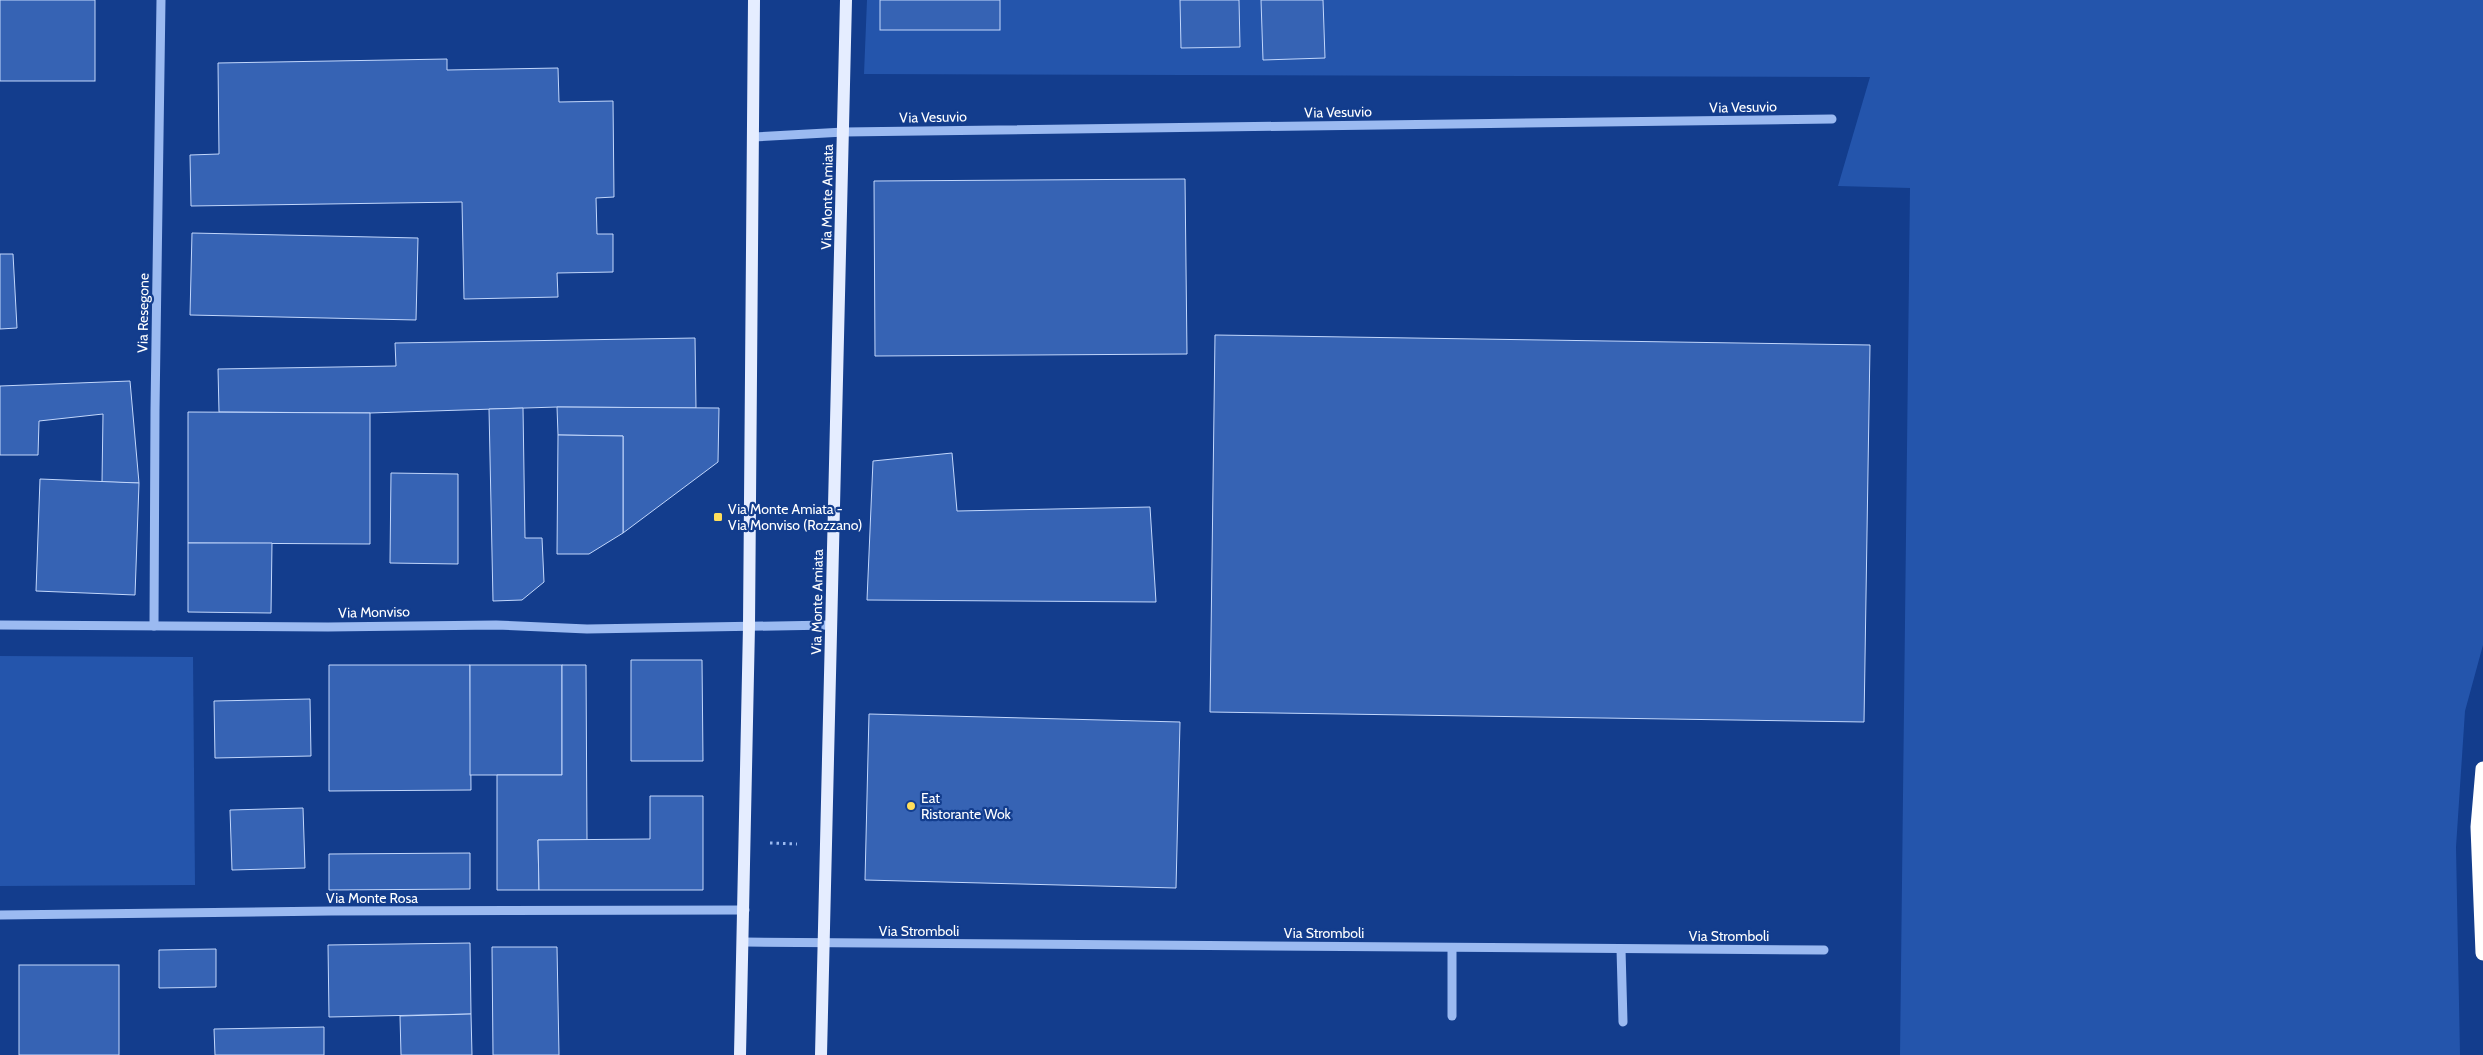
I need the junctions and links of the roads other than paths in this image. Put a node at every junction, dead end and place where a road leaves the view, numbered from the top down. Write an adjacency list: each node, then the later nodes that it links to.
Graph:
1 (161, 0): 9 (street, Via Resegone)
2 (754, 0): 6 (main road)
3 (846, 0): 5 (main road, Via Monte Amiata)
4 (1832, 119): 5 (street, Via Vesuvio)
5 (844, 132): 6 (street, Via Vesuvio); 8 (main road, Via Monte Amiata)
6 (753, 137): 10 (main road)
7 (0, 625): 9 (street, Via Monviso)
8 (831, 625): 10 (street, Via Monviso); 15 (main road, Via Monte Amiata)
9 (154, 626): 10 (street, Via Monviso)
10 (749, 626): 12 (main road)
11 (2483, 769): 19 (highway)
12 (744, 910): 13 (street, Via Monte Rosa); 14 (main road)
13 (0, 916)
14 (744, 942): 15 (street, Via Stromboli); 22 (main road)
15 (824, 944): 16 (street, Via Stromboli); 23 (main road, Via Monte Amiata)
16 (1452, 948): 17 (street, Via Stromboli); 20 (street)
17 (1621, 949): 18 (street, Via Stromboli); 21 (street)
18 (1824, 950)
19 (2483, 953)
20 (1452, 1016)
21 (1623, 1022)
22 (740, 1055)
23 (822, 1055)

